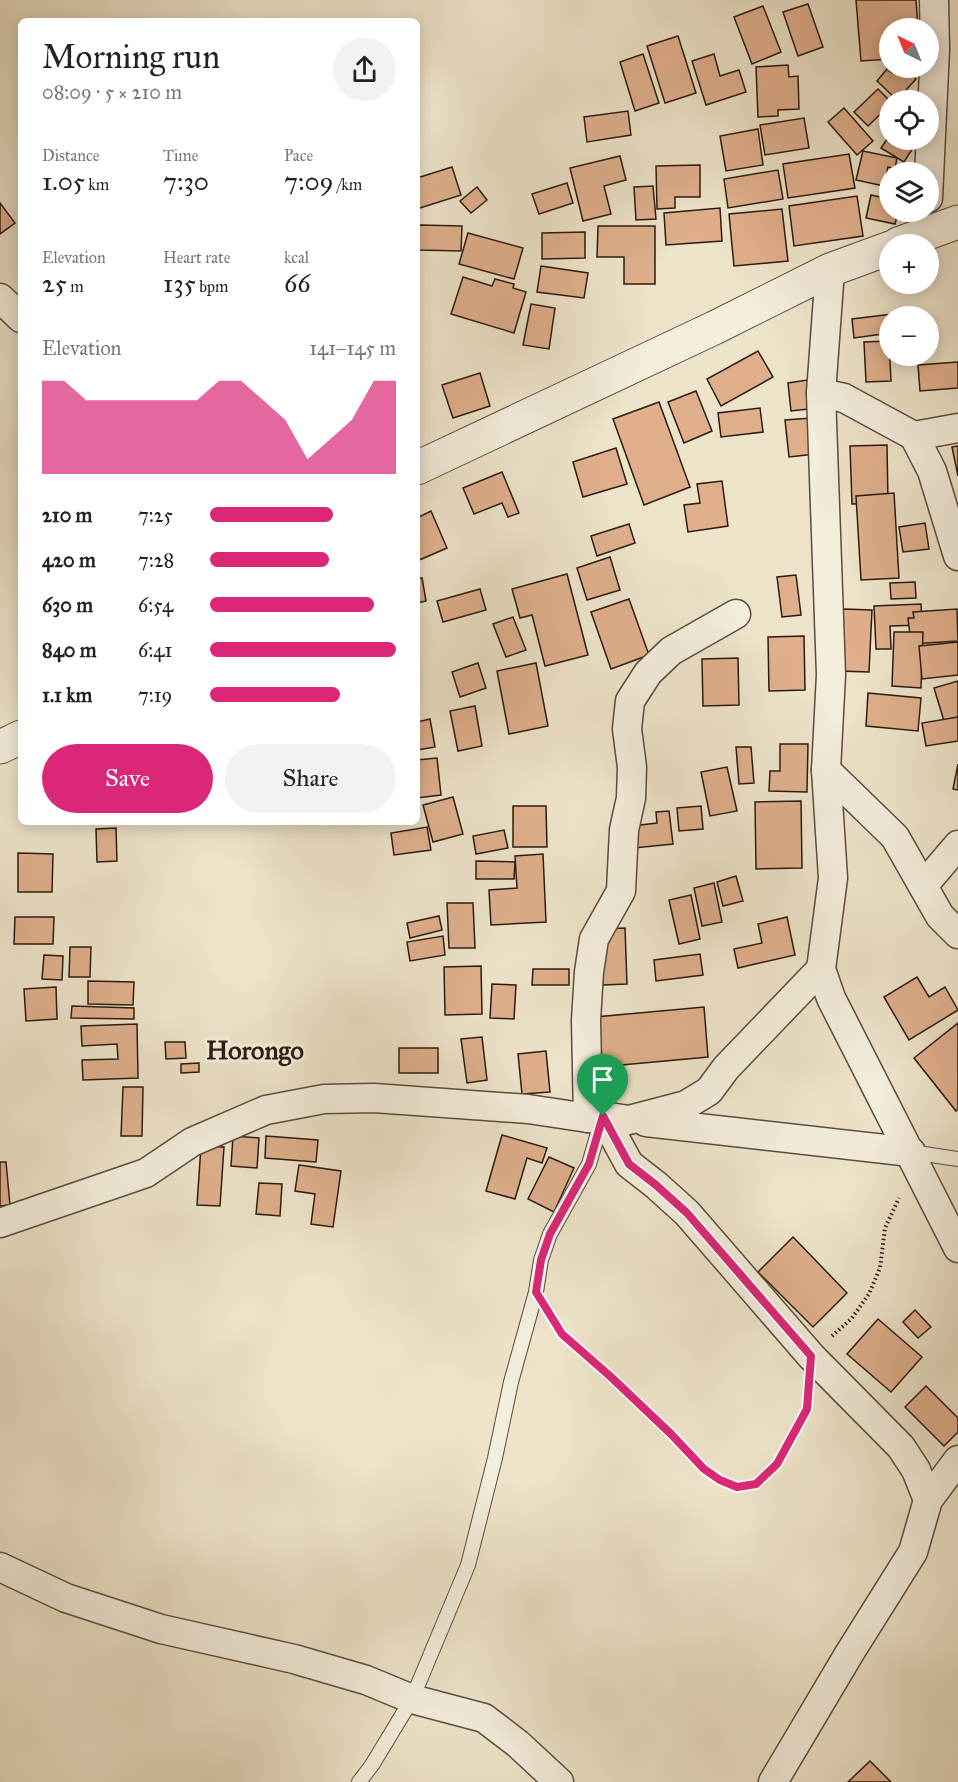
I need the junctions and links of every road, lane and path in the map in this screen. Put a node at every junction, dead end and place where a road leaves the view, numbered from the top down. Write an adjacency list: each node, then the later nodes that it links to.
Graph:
1 (934, 0): 2 (street)
2 (930, 162)
3 (958, 222): 4 (street)
4 (918, 229)
5 (879, 252): 6 (street)
6 (830, 270): 9 (street); 12 (street)
7 (0, 298): 8 (street)
8 (18, 315)
9 (821, 393): 11 (street); 17 (street)
10 (958, 428): 11 (street)
11 (914, 436): 13 (street)
12 (420, 467)
13 (958, 556)
14 (736, 614): 22 (street)
15 (18, 738): 16 (street)
16 (0, 747)
17 (826, 770): 19 (street); 21 (street)
18 (958, 845): 19 (street)
19 (922, 886): 20 (street)
20 (958, 934)
21 (821, 969): 22 (street); 24 (street)
22 (607, 1118): 24 (street); 25 (street); 27 (lane); 28 (street)
23 (958, 1159): 24 (lane)
24 (914, 1161): 26 (street); 28 (path)
25 (0, 1223)
26 (958, 1248)
27 (536, 1292): 28 (path); 32 (lane)
28 (811, 1356): 30 (street)
29 (958, 1460): 30 (street)
30 (928, 1500): 33 (street)
31 (0, 1567): 32 (street)
32 (412, 1699): 34 (lane); 35 (street)
33 (783, 1778)
34 (359, 1782)
35 (559, 1782)

